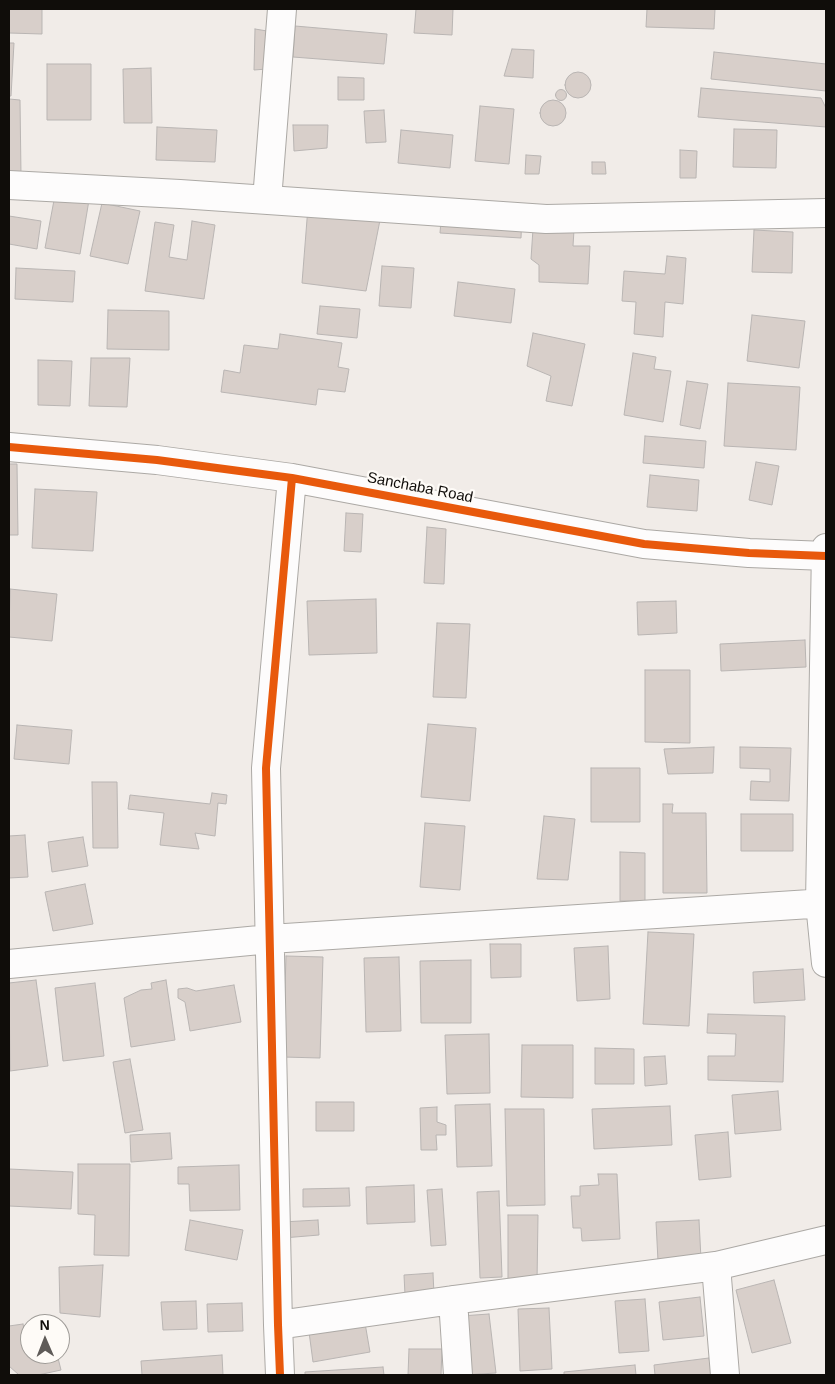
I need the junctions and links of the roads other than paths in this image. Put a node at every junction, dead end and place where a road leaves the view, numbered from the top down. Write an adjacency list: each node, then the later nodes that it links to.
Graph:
1 (282, 9): 3 (street)
2 (9, 185): 3 (street)
3 (267, 200): 4 (street)
4 (826, 213)
5 (9, 448): 6 (street, Sanchaba Road)
6 (292, 478): 8 (street, Sanchaba Road); 10 (street)
7 (826, 548): 8 (street)
8 (826, 556): 9 (street)
9 (823, 903): 10 (street); 11 (street)
10 (270, 938): 12 (street); 16 (street)
11 (826, 963)
12 (9, 964)
13 (826, 1240): 14 (street)
14 (716, 1266): 15 (street); 19 (street)
15 (453, 1300): 16 (street); 18 (street)
16 (278, 1325): 17 (street)
17 (280, 1375)
18 (458, 1375)
19 (725, 1375)

